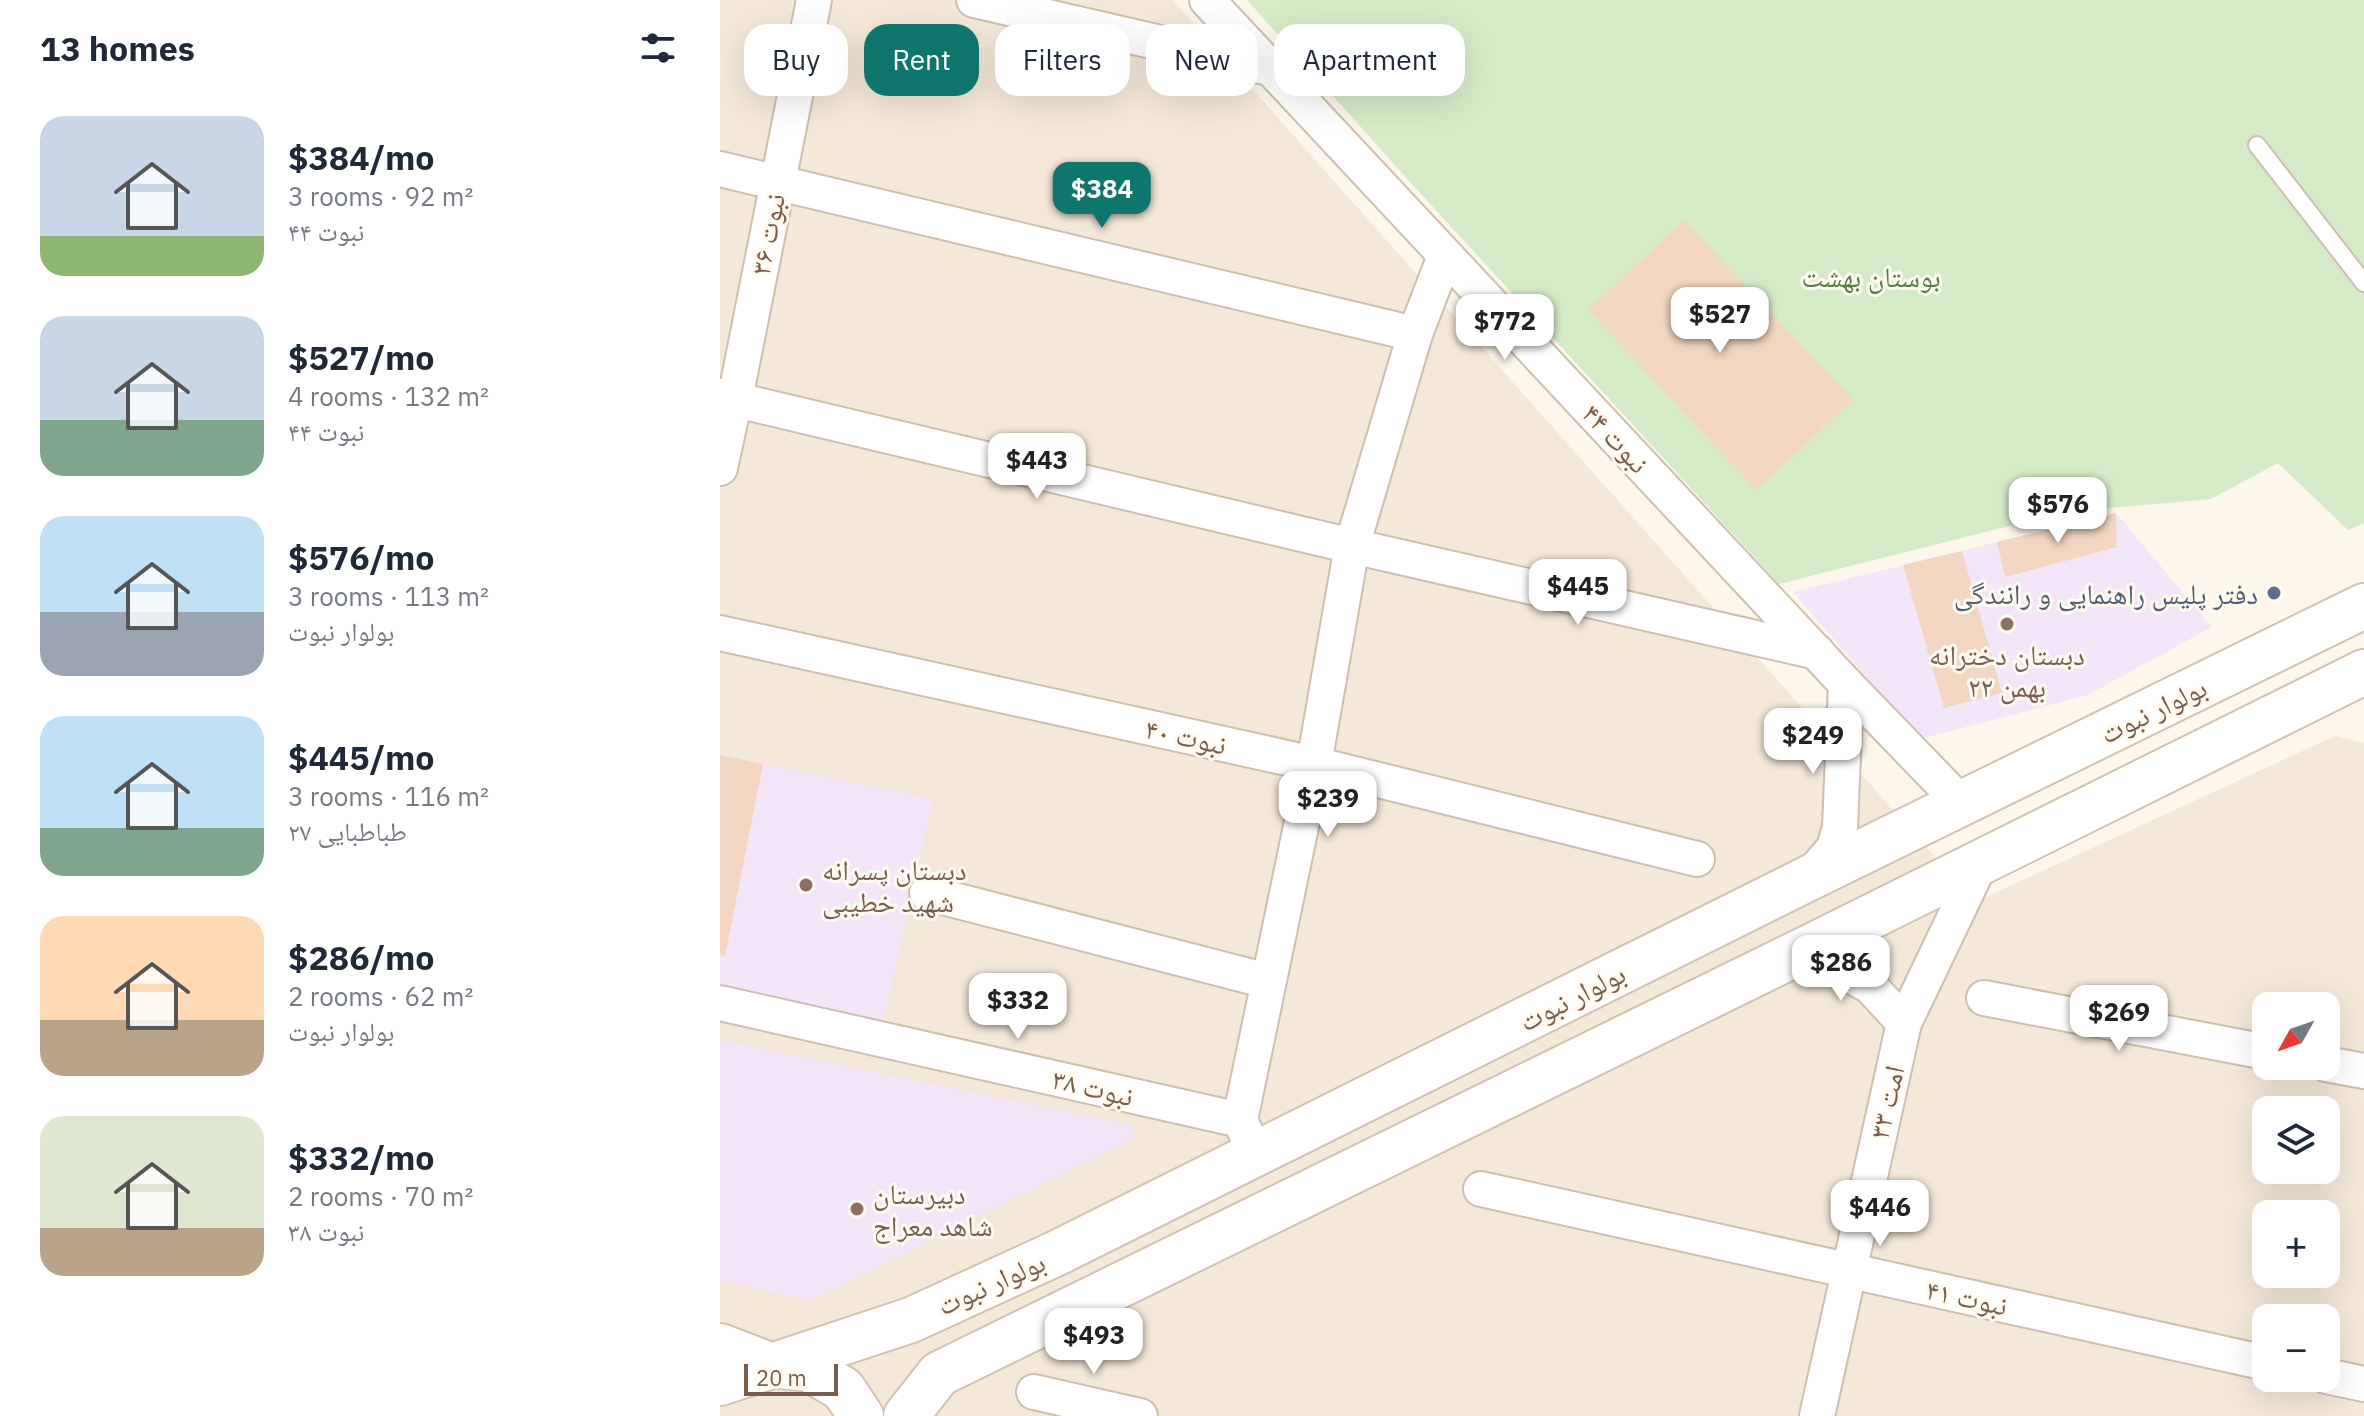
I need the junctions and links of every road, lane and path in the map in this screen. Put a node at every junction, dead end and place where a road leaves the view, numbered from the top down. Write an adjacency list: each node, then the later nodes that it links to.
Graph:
1 (814, 0): 7 (street, نبوت ۳۶)
2 (974, 0): 4 (street)
3 (1207, 0): 4 (street, نبوت ۴۴)
4 (1273, 69): 8 (street, نبوت ۴۴)
5 (2257, 145): 9 (lane)
6 (720, 169): 7 (street)
7 (777, 183): 10 (street); 11 (street, نبوت ۳۶)
8 (1445, 256): 10 (street); 16 (street, نبوت ۴۴)
9 (2364, 283)
10 (1415, 334): 13 (street)
11 (728, 398): 12 (street, نبوت ۳۶); 13 (street)
12 (720, 468)
13 (1352, 546): 16 (street); 19 (street)
14 (2364, 606): 20 (main road, بولوار نبوت)
15 (720, 633): 19 (street, نبوت ۴۰)
16 (1817, 652): 18 (street, نبوت ۴۴)
17 (2364, 672): 22 (main road, بولوار نبوت)
18 (1846, 684): 20 (street, نبوت ۴۴); 23 (street)
19 (1314, 764): 21 (street, نبوت ۴۰); 26 (street)
20 (1962, 804): 23 (main road, بولوار نبوت)
21 (1697, 859)
22 (1981, 862): 25 (main road, بولوار نبوت); 29 (street, امت ۳۳)
23 (1807, 879): 33 (main road, بولوار نبوت)
24 (927, 893): 26 (street)
25 (1804, 950): 29 (street); 44 (main road, بولوار نبوت)
26 (1268, 981): 33 (street)
27 (1984, 998): 30 (street)
28 (720, 1003): 33 (street, نبوت ۳۸)
29 (1904, 1023): 35 (street, امت ۳۳)
30 (2252, 1049)
31 (2340, 1067): 32 (street)
32 (2364, 1071)
33 (1248, 1138): 38 (main road, بولوار نبوت)
34 (1481, 1189): 35 (street, نبوت ۴۱)
35 (1848, 1270): 37 (street, نبوت ۴۱); 46 (street, امت ۳۳)
36 (720, 1346): 38 (main road)
37 (2252, 1360)
38 (770, 1365): 40 (main road, بولوار نبوت); 43 (main road)
39 (2340, 1379): 41 (street)
40 (720, 1383)
41 (2364, 1384)
42 (1034, 1392): 45 (street)
43 (861, 1416)
44 (906, 1416)
45 (1140, 1416)
46 (1817, 1416)

